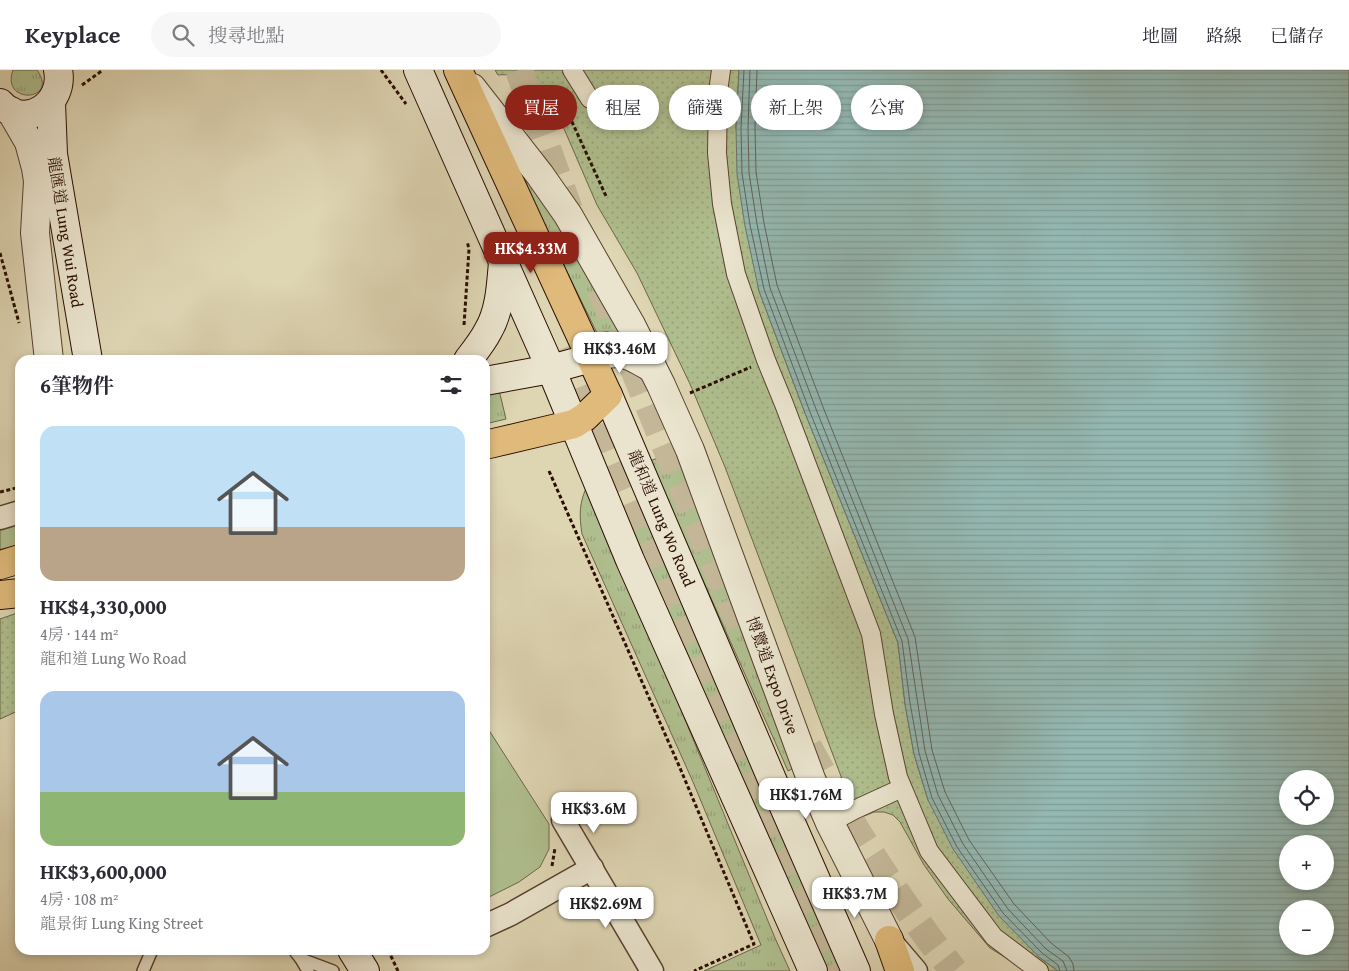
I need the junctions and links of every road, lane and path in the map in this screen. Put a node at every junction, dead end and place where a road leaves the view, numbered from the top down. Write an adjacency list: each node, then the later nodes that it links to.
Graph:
1 (58, 70): 12 (main road, 龍匯道 Lung Wui Road)
2 (103, 70): 8 (path)
3 (381, 70): 9 (path)
4 (406, 70): 9 (street)
5 (572, 70): 10 (street)
6 (721, 70): 24 (street)
7 (461, 71): 23 (main road, 龍和道 Lung Wo Road); 26 (main road, 博覽道 Expo Drive)
8 (82, 85)
9 (418, 89): 17 (main road)
10 (587, 94)
11 (587, 101): 14 (path)
12 (50, 103): 13 (main road, 龍匯道 Lung Wui Road); 21 (main road, 龍匯道 Lung Wui Road)
13 (6, 107): 20 (main road, 龍匯道 Lung Wui Road)
14 (606, 196)
15 (466, 240): 19 (path)
16 (0, 253): 18 (path)
17 (503, 262): 22 (main road); 25 (main road)
18 (20, 324)
19 (464, 325)
20 (48, 355)
21 (87, 355)
22 (472, 355)
23 (591, 358): 25 (main road); 26 (main road); 29 (main road, 龍和道 Lung Wo Road)
24 (766, 360): 28 (path); 41 (street)
25 (551, 368): 27 (main road); 30 (main road)
26 (652, 368): 43 (main road, 博覽道 Expo Drive)
27 (490, 380)
28 (689, 393)
29 (608, 395): 30 (main road); 60 (main road, 龍和道 Lung Wo Road)
30 (574, 424): 31 (main road); 59 (main road)
31 (490, 444)
32 (548, 471): 58 (path)
33 (15, 488): 34 (path)
34 (0, 492)
35 (15, 514): 36 (street)
36 (0, 518)
37 (15, 560): 38 (main road)
38 (0, 565)
39 (15, 594): 40 (main road)
40 (0, 595)
41 (902, 788): 43 (street); 63 (street)
42 (563, 820): 44 (street)
43 (830, 823): 46 (main road, 博覽道 Expo Drive)
44 (592, 868): 45 (street); 57 (street)
45 (490, 924)
46 (890, 940): 61 (main road); 62 (street, 博覽道 Expo Drive)
47 (150, 955): 52 (lane)
48 (299, 955): 53 (lane)
49 (300, 955): 54 (lane)
50 (355, 955): 55 (main road)
51 (390, 955): 56 (path)
52 (144, 971)
53 (308, 971)
54 (333, 971)
55 (364, 971)
56 (398, 971)
57 (652, 971)
58 (694, 971)
59 (813, 971)
60 (856, 971)
61 (900, 971)
62 (916, 971)
63 (1039, 971)

